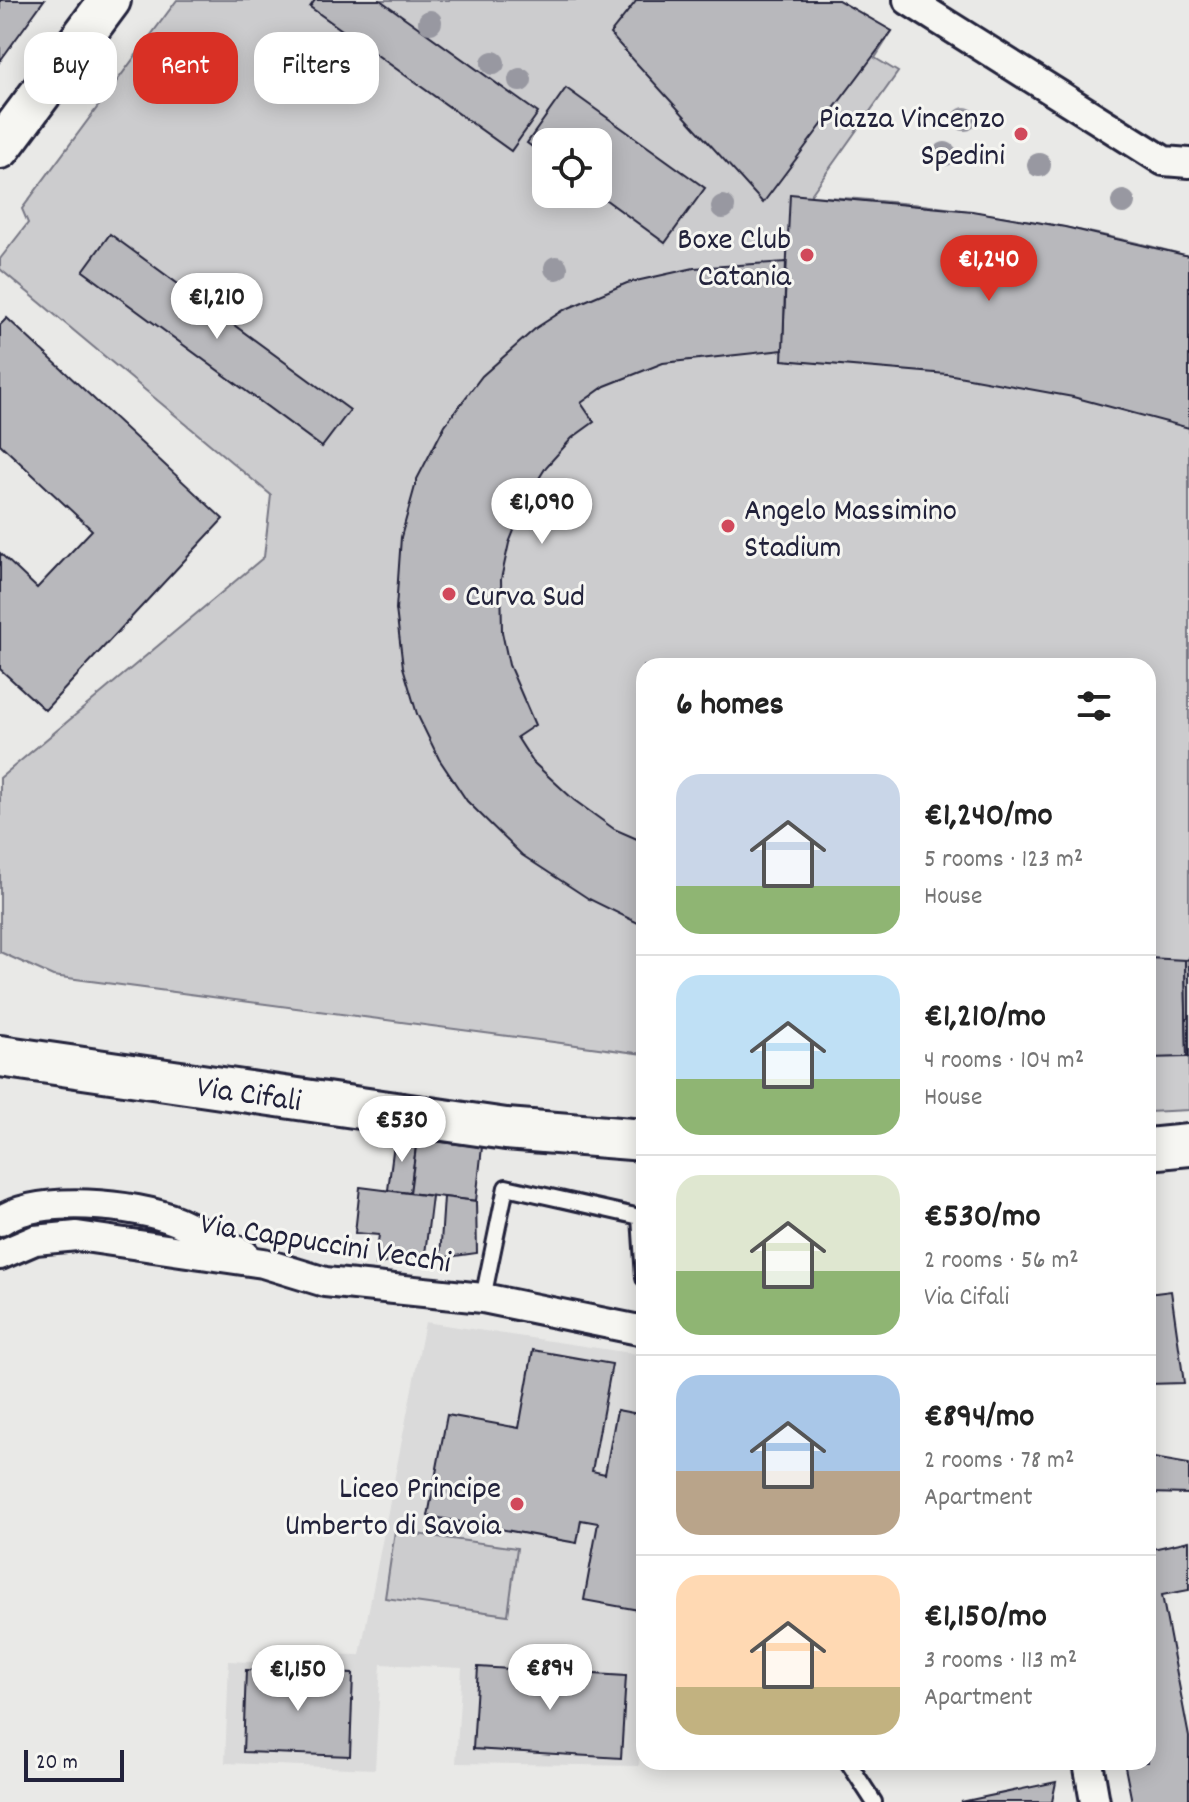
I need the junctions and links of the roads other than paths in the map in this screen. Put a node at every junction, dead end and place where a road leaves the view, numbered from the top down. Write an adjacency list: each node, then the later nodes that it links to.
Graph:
1 (110, 0): 3 (main road)
2 (908, 0): 4 (street)
3 (0, 148)
4 (1189, 163)
5 (0, 1056): 6 (main road, Via Cifali)
6 (636, 1139)
7 (1189, 1145): 8 (main road)
8 (1156, 1148)
9 (636, 1216): 13 (lane)
10 (0, 1221): 12 (street)
11 (0, 1255): 12 (street, Via Cappuccini Vecchi)
12 (263, 1263): 13 (street, Via Cappuccini Vecchi)
13 (483, 1298): 14 (street, Via Cappuccini Vecchi)
14 (636, 1329)
15 (853, 1770): 17 (lane)
16 (1089, 1770): 18 (street)
17 (874, 1802)
18 (1095, 1802)

